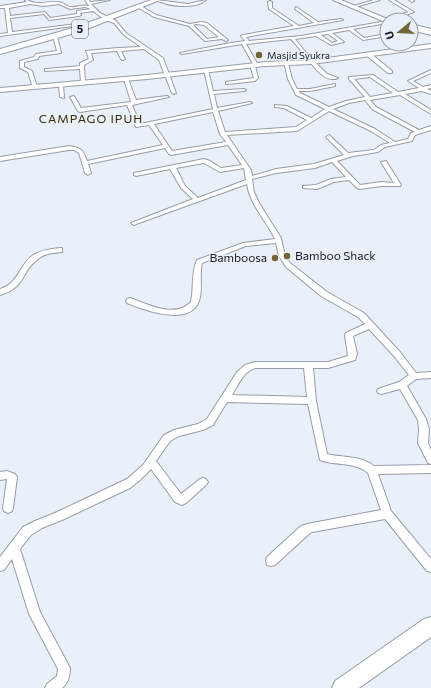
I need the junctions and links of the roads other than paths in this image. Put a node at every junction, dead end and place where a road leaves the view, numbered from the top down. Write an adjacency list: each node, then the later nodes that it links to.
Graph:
1 (108, 0): 10 (street)
2 (158, 0): 3 (street); 9 (highway, 5)
3 (204, 0)
4 (336, 0): 12 (main road)
5 (378, 0): 12 (street)
6 (391, 0): 15 (street)
7 (29, 2): 10 (street); 11 (street)
8 (270, 2): 24 (street)
9 (144, 4): 18 (highway, 5); 22 (street)
10 (89, 5): 16 (street); 18 (street)
11 (8, 6): 13 (street); 16 (street)
12 (352, 7): 17 (main road)
13 (0, 8)
14 (296, 8): 23 (street)
15 (412, 12)
16 (9, 17): 32 (street)
17 (379, 18)
18 (107, 19): 20 (highway, 5); 43 (street)
19 (341, 20): 23 (street)
20 (96, 23): 32 (street); 35 (highway, 5)
21 (379, 23): 27 (street)
22 (190, 24): 38 (street); 38 (street)
23 (318, 24): 24 (street)
24 (298, 27): 26 (street)
25 (419, 28): 29 (street)
26 (290, 29): 37 (street); 40 (street)
27 (350, 29): 30 (street); 36 (street)
28 (419, 29): 31 (main road)
29 (431, 30)
30 (328, 32): 33 (street); 33 (street)
31 (431, 33)
32 (10, 34): 34 (street)
33 (317, 34): 37 (street)
34 (0, 35)
35 (55, 36): 45 (highway, 5); 66 (street)
36 (379, 36)
37 (301, 37): 39 (street)
38 (223, 38): 41 (street)
39 (292, 38): 40 (street); 47 (street)
40 (245, 43): 41 (street); 52 (street)
41 (232, 44): 46 (street)
42 (431, 46): 48 (street)
43 (146, 48): 44 (street); 58 (street)
44 (118, 49): 49 (street); 53 (street)
45 (0, 52)
46 (182, 53)
47 (305, 54)
48 (368, 54): 50 (street); 57 (street)
49 (123, 60)
50 (312, 62): 51 (street); 59 (street)
51 (286, 63): 52 (street); 70 (street)
52 (254, 65): 55 (street); 62 (street)
53 (82, 67): 54 (street); 61 (street)
54 (47, 70)
55 (206, 70): 58 (street); 72 (street)
56 (431, 71): 67 (street)
57 (390, 72)
58 (167, 75): 60 (street); 71 (street)
59 (336, 78)
60 (126, 79): 61 (street); 79 (street)
61 (82, 83): 63 (street)
62 (228, 83)
63 (61, 85): 66 (street); 75 (street)
64 (333, 85): 70 (street)
65 (431, 86): 67 (street)
66 (35, 87): 68 (street)
67 (423, 89): 73 (street); 74 (street)
68 (0, 90)
69 (244, 90): 72 (street)
70 (296, 90): 83 (street)
71 (174, 93)
72 (211, 93): 82 (street)
73 (431, 93)
74 (400, 94): 78 (street); 78 (street); 84 (street)
75 (62, 97)
76 (72, 97): 79 (street)
77 (167, 97): 79 (street)
78 (368, 98): 83 (street); 88 (street)
79 (132, 103): 86 (street)
80 (250, 103): 82 (street)
81 (277, 106): 85 (street)
82 (215, 109): 86 (street); 89 (street)
83 (329, 109): 85 (street); 92 (street)
84 (431, 112)
85 (311, 120): 89 (street)
86 (151, 124): 93 (street)
87 (431, 128): 88 (street)
88 (419, 132): 92 (street)
89 (223, 134): 91 (street)
90 (329, 137): 95 (street)
91 (228, 143): 94 (street); 101 (street)
92 (395, 144): 95 (street)
93 (165, 146): 94 (street); 99 (street)
94 (171, 153): 100 (street)
95 (348, 156): 97 (street)
96 (0, 159): 99 (street)
97 (335, 162): 104 (street); 105 (street)
98 (384, 162): 104 (street)
99 (85, 163): 102 (street)
100 (175, 166): 101 (street); 103 (street); 107 (street)
101 (245, 166): 105 (street)
102 (88, 173)
103 (136, 174)
104 (351, 178): 106 (street)
105 (249, 179): 107 (street); 109 (street)
106 (305, 188)
107 (197, 200): 108 (street)
108 (134, 223)
109 (279, 241): 112 (street); 113 (street)
110 (60, 250): 111 (street)
111 (0, 292)
112 (130, 301)
113 (371, 325): 114 (street); 116 (street)
114 (308, 364): 119 (street); 120 (street)
115 (431, 375): 116 (street)
116 (414, 376): 117 (street)
117 (402, 385): 118 (street); 121 (street)
118 (381, 391)
119 (225, 398): 120 (street); 122 (street)
120 (312, 400): 124 (street)
121 (431, 460)
122 (150, 462): 126 (street); 129 (street)
123 (431, 469): 124 (street)
124 (372, 470): 128 (street)
125 (0, 476): 127 (street)
126 (203, 482)
127 (8, 508)
128 (387, 514): 130 (street); 132 (street)
129 (14, 547): 131 (street); 134 (street)
130 (271, 561)
131 (0, 566)
132 (431, 567)
133 (431, 626): 135 (main road)
134 (51, 688)
135 (342, 688)

